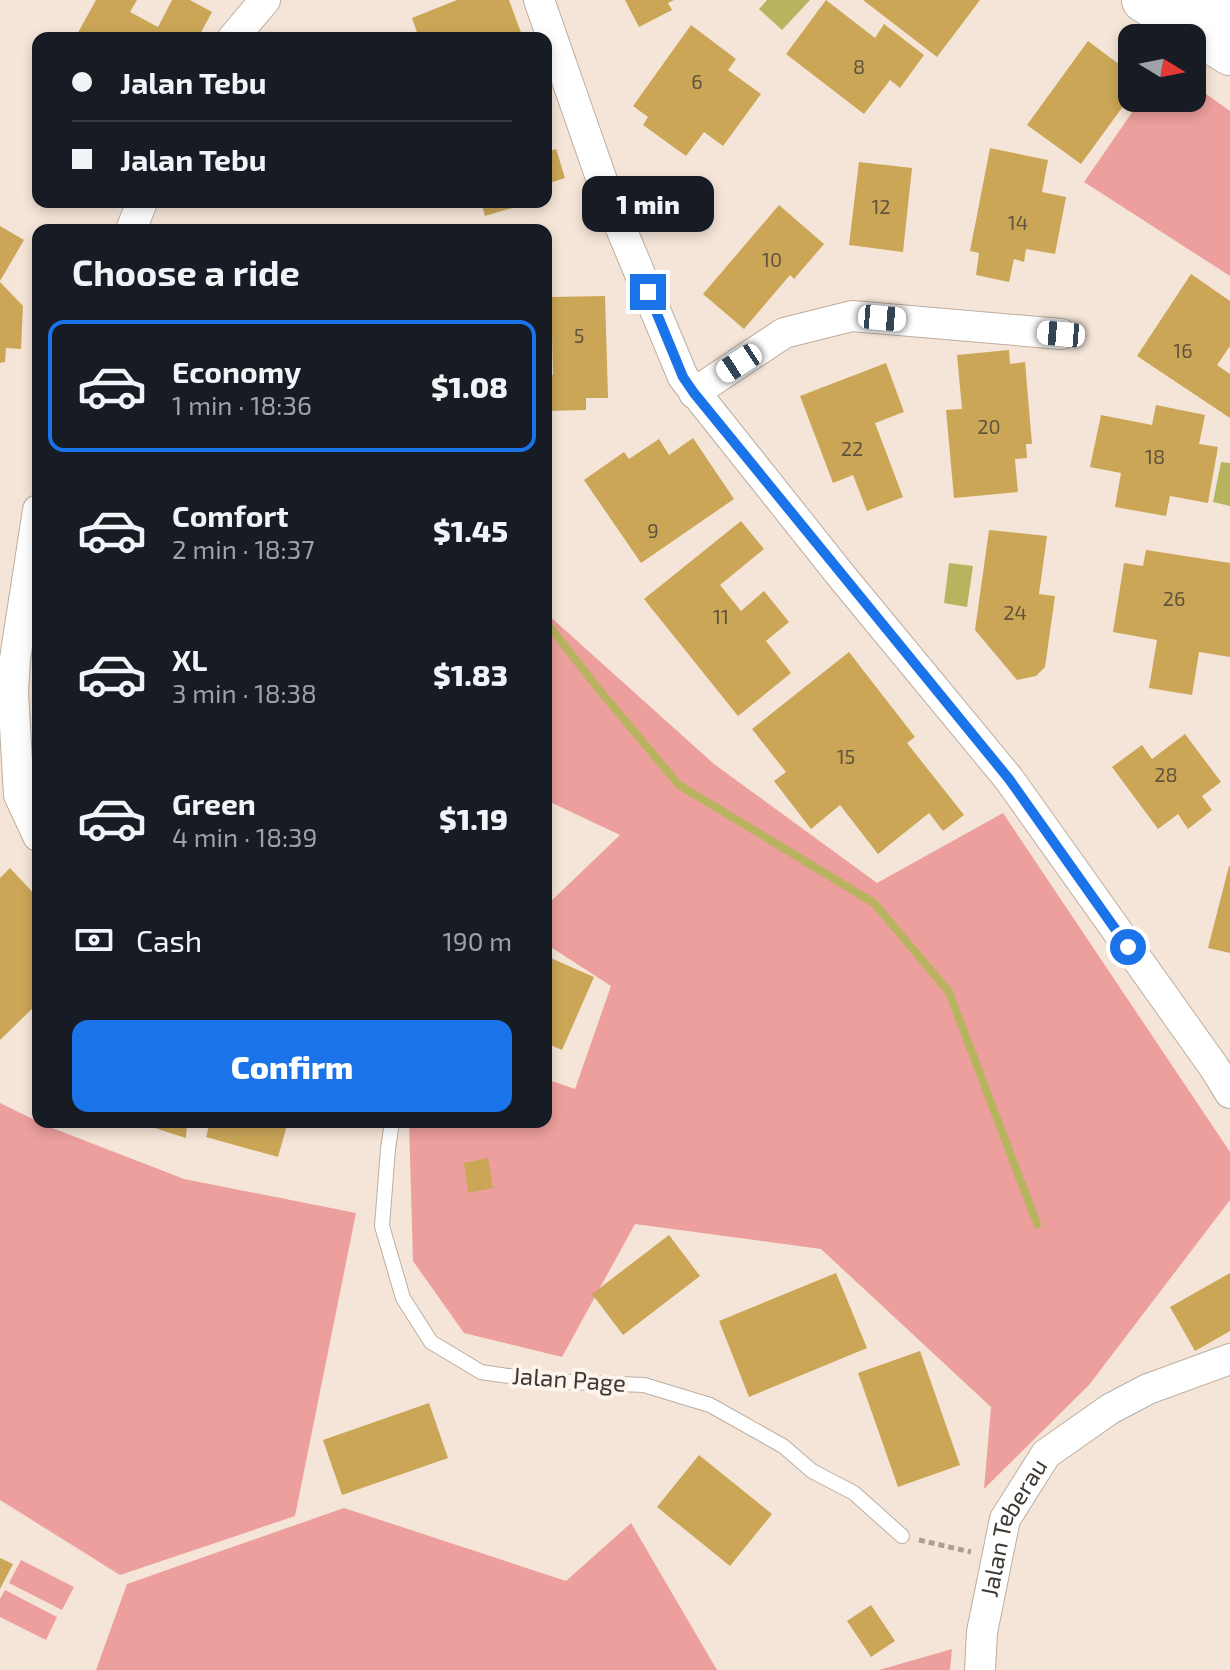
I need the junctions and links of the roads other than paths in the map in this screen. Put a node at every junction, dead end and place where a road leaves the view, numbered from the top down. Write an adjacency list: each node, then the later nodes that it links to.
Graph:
1 (265, 0): 6 (street)
2 (539, 0): 7 (street)
3 (1144, 0): 9 (highway)
4 (1205, 0): 5 (highway)
5 (1230, 14)
6 (238, 32)
7 (550, 32)
8 (552, 37): 11 (street)
9 (1230, 53)
10 (1061, 334): 11 (street)
11 (694, 393): 14 (street)
12 (32, 549): 13 (street)
13 (32, 823)
14 (1222, 1057): 15 (street)
15 (1230, 1093)
16 (391, 1128): 18 (lane, Jalan Page)
17 (1230, 1359): 19 (street, Jalan Teberau)
18 (902, 1536)
19 (980, 1670)

